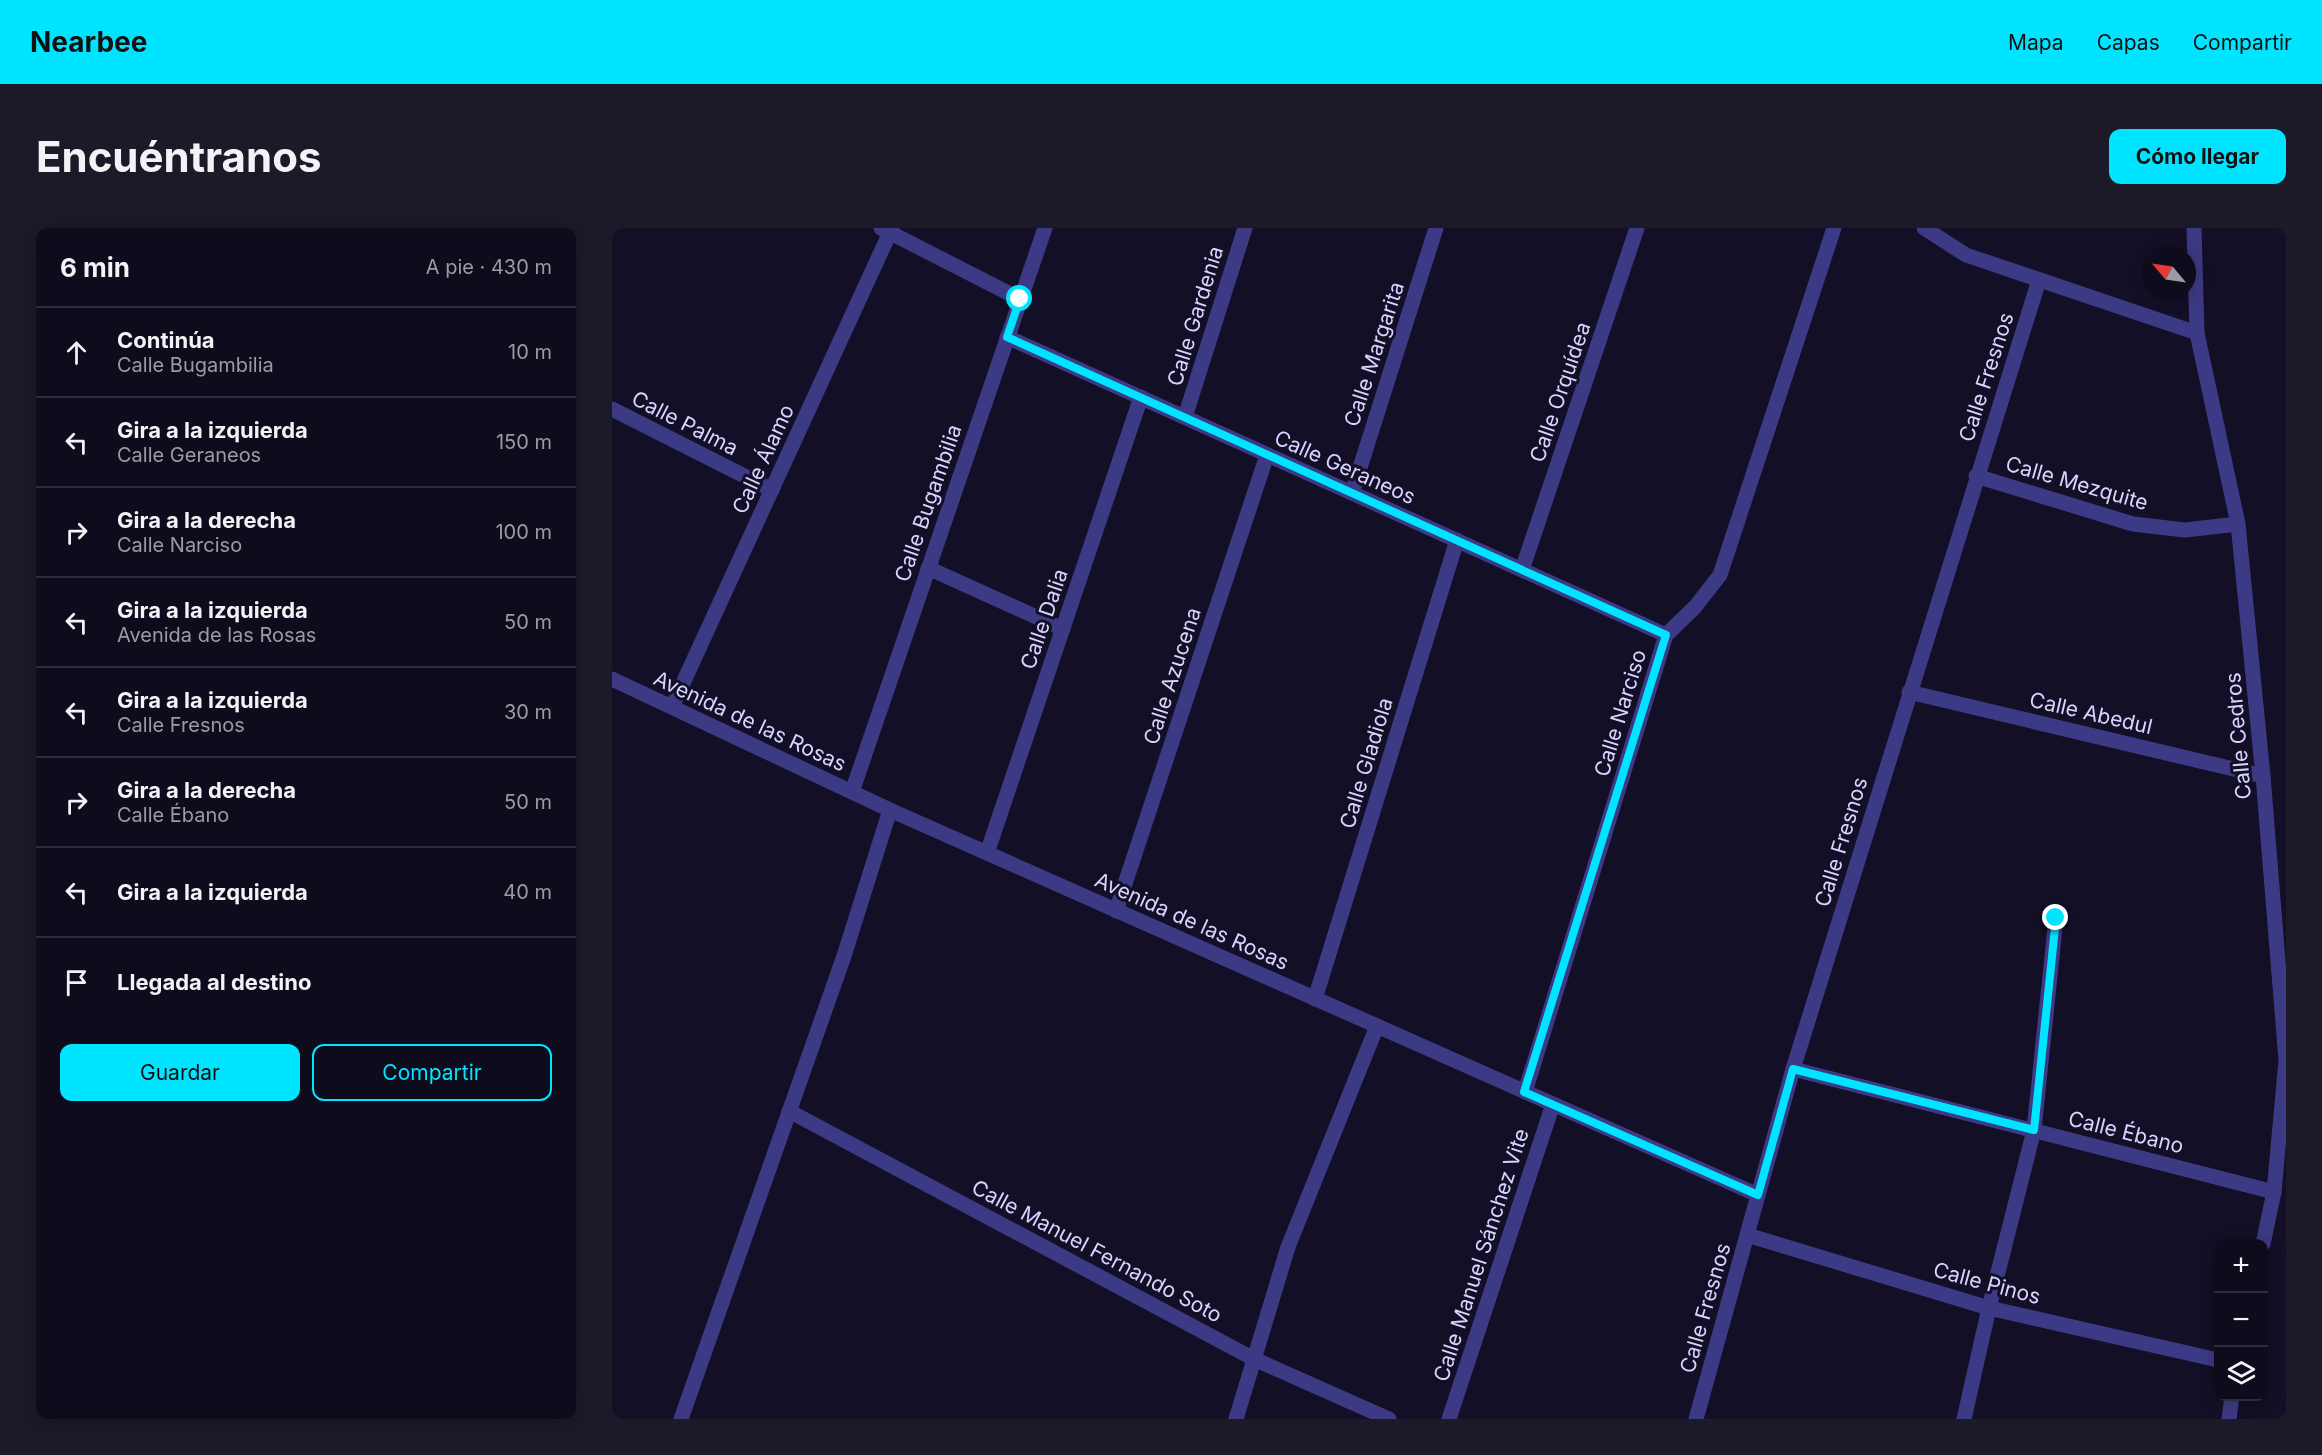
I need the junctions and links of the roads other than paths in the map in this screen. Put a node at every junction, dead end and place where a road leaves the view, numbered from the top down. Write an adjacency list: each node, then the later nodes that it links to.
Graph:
1 (1045, 228): 10 (street, Calle Bugambilia)
2 (1245, 228): 15 (street, Calle Gardenia)
3 (1436, 228): 19 (street, Calle Margarita)
4 (1637, 228): 23 (street, Calle Orquídea)
5 (1834, 228): 25 (street, Calle Narciso)
6 (1924, 228): 9 (street)
7 (2194, 228): 11 (street, Calle Cedros)
8 (888, 230): 10 (street); 18 (street, Calle Álamo)
9 (2039, 280): 11 (street); 17 (street, Calle Fresnos)
10 (1020, 299): 12 (street, Calle Bugambilia)
11 (2197, 333): 20 (street, Calle Cedros)
12 (1007, 337): 13 (street, Calle Geraneos); 22 (street, Calle Bugambilia)
13 (1141, 397): 15 (street, Calle Geraneos); 24 (street, Calle Dalia)
14 (612, 409): 18 (street, Calle Palma)
15 (1185, 417): 16 (street, Calle Geraneos)
16 (1267, 455): 19 (street, Calle Geraneos); 33 (street, Calle Azucena)
17 (1976, 476): 20 (street, Calle Mezquite); 27 (street, Calle Fresnos)
18 (772, 490): 28 (street, Calle Álamo)
19 (1352, 493): 21 (street, Calle Geraneos)
20 (2238, 524): 29 (street, Calle Cedros)
21 (1457, 540): 23 (street, Calle Geraneos); 36 (street, Calle Gladiola)
22 (928, 568): 24 (street); 30 (street, Calle Bugambilia)
23 (1522, 570): 25 (street, Calle Geraneos)
24 (1063, 628): 32 (street, Calle Dalia)
25 (1666, 635): 39 (street, Calle Narciso)
26 (612, 679): 28 (street, Avenida de las Rosas)
27 (1909, 692): 29 (street, Calle Abedul); 38 (street, Calle Fresnos)
28 (672, 707): 30 (street, Avenida de las Rosas)
29 (2263, 776): 35 (street, Calle Cedros)
30 (852, 792): 31 (street, Avenida de las Rosas)
31 (890, 810): 32 (street, Avenida de las Rosas); 41 (street)
32 (987, 853): 33 (street, Avenida de las Rosas)
33 (1116, 911): 36 (street, Avenida de las Rosas)
34 (2056, 918): 42 (street)
35 (2282, 938): 43 (street, Calle Cedros)
36 (1315, 999): 37 (street, Avenida de las Rosas)
37 (1377, 1026): 39 (street, Avenida de las Rosas); 48 (street)
38 (1793, 1069): 42 (street, Calle Ébano); 44 (street, Calle Fresnos)
39 (1524, 1092): 40 (street, Avenida de las Rosas)
40 (1553, 1104): 44 (street, Avenida de las Rosas); 54 (street, Calle Manuel Sánchez Vite)
41 (789, 1111): 48 (street, Calle Manuel Fernando Soto); 51 (street)
42 (2034, 1130): 43 (street, Calle Ébano); 47 (street)
43 (2274, 1192): 46 (street, Calle Cedros)
44 (1758, 1195): 45 (street, Calle Fresnos)
45 (1747, 1235): 47 (street, Calle Pinos); 55 (street, Calle Fresnos)
46 (2264, 1239)
47 (1989, 1308): 49 (street, Calle Pinos); 56 (street)
48 (1254, 1359): 52 (street); 53 (street, Calle Manuel Fernando Soto)
49 (2214, 1359)
50 (2231, 1401): 57 (street)
51 (681, 1419)
52 (1236, 1419)
53 (1389, 1419)
54 (1449, 1419)
55 (1695, 1419)
56 (1964, 1419)
57 (2229, 1419)

